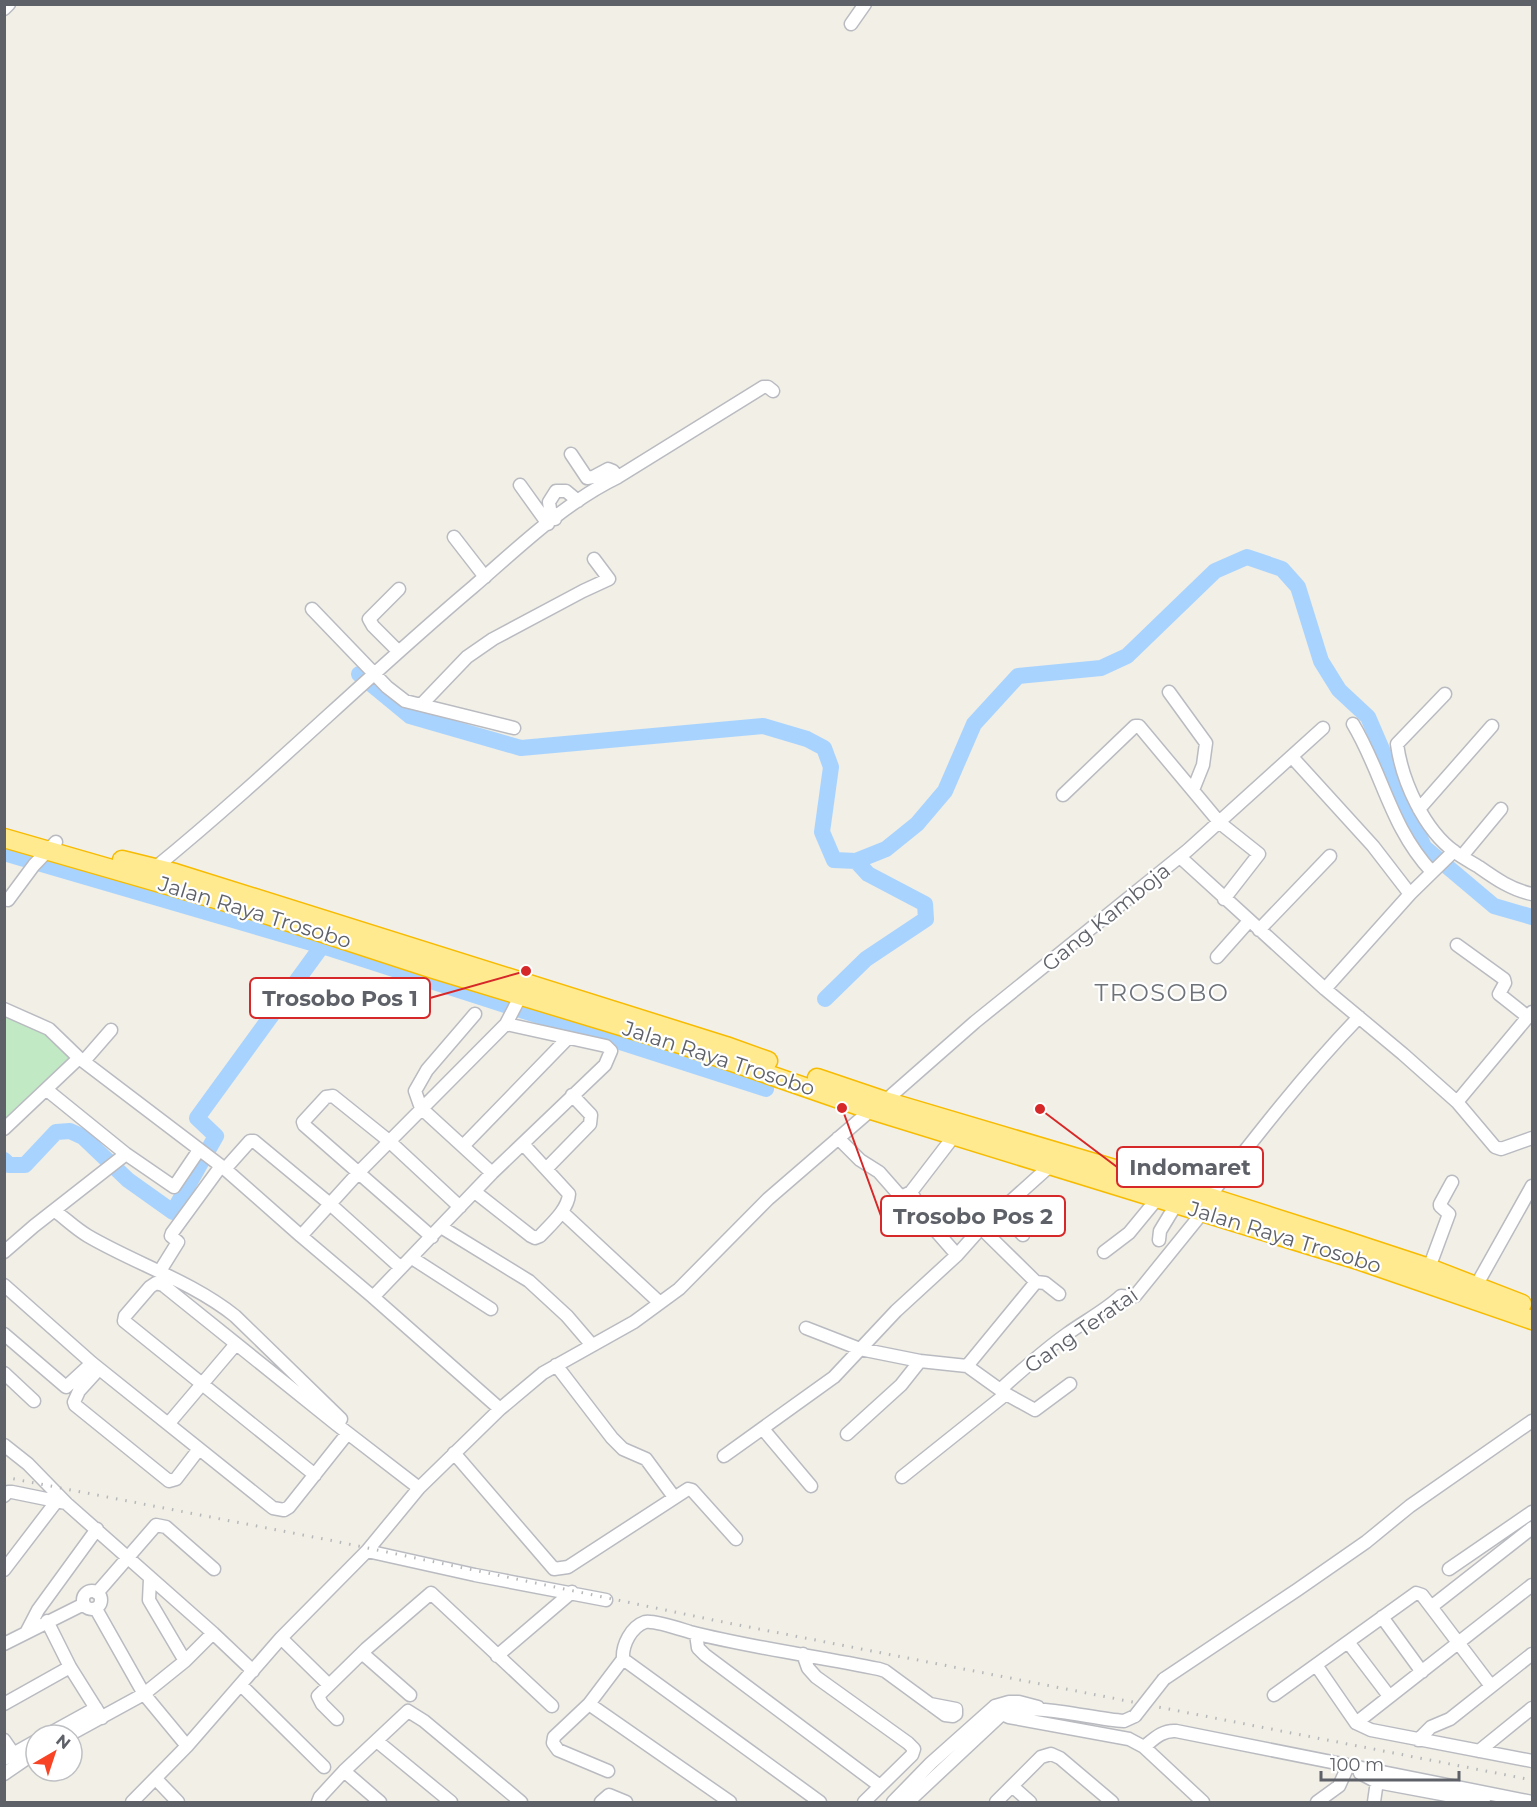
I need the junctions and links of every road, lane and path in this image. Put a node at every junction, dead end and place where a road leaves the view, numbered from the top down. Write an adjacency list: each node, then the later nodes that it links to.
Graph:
1 (9, 4): 3 (street)
2 (865, 4): 4 (street)
3 (4, 9)
4 (851, 24)
5 (773, 391): 7 (street)
6 (571, 453): 7 (street)
7 (618, 477): 9 (street)
8 (520, 485): 10 (street)
9 (578, 501): 10 (street); 10 (street)
10 (551, 521): 13 (street)
11 (454, 537): 13 (street)
12 (594, 559): 20 (street)
13 (485, 577): 16 (street)
14 (399, 589): 16 (street)
15 (312, 609): 17 (street)
16 (398, 651): 17 (street)
17 (372, 675): 20 (street); 37 (street)
18 (1169, 692): 26 (street)
19 (1445, 694): 28 (street)
20 (421, 705): 23 (street)
21 (1353, 724): 38 (street)
22 (1492, 726): 28 (street)
23 (514, 728)
24 (1323, 728): 25 (street, Gang Kamboja)
25 (1292, 758): 30 (street, Gang Kamboja); 39 (street)
26 (1192, 790): 27 (street); 30 (street)
27 (1063, 795)
28 (1419, 809): 34 (street)
29 (1501, 809): 34 (street)
30 (1221, 823): 36 (street, Gang Kamboja); 41 (street)
31 (4, 827): 33 (highway, Jalan Raya Trosobo)
32 (4, 838): 33 (highway, Jalan Raya Trosobo)
33 (45, 853): 37 (highway, Jalan Raya Trosobo); 42 (street); 48 (highway, Jalan Raya Trosobo)
34 (1455, 854): 38 (street); 40 (street)
35 (1330, 856): 44 (street)
36 (1180, 857): 41 (street); 61 (street, Gang Kamboja)
37 (156, 867): 57 (highway, Jalan Raya Trosobo)
38 (1434, 870): 39 (street)
39 (1410, 894): 47 (street)
40 (1533, 894)
41 (1224, 899): 43 (street)
42 (8, 900)
43 (1249, 921): 44 (street); 46 (street)
44 (1259, 930): 47 (street)
45 (1457, 945): 51 (street)
46 (1217, 957)
47 (1325, 989): 52 (street)
48 (520, 997): 53 (street); 57 (highway, Jalan Raya Trosobo)
49 (4, 1009): 56 (street)
50 (475, 1014): 62 (street)
51 (1530, 1014): 60 (street)
52 (1359, 1017): 60 (street); 84 (street)
53 (510, 1019): 55 (street); 62 (street)
54 (111, 1030): 56 (street)
55 (568, 1038): 59 (street); 69 (street)
56 (82, 1059): 58 (street); 70 (street)
57 (777, 1070): 61 (highway, Jalan Raya Trosobo)
58 (47, 1090): 63 (street); 71 (street)
59 (572, 1095): 68 (street); 74 (street)
60 (1457, 1102): 66 (street)
61 (878, 1106): 64 (highway, Jalan Raya Trosobo); 65 (street, Gang Kamboja); 84 (highway, Jalan Raya Trosobo)
62 (421, 1108): 67 (street); 69 (street)
63 (4, 1129)
64 (954, 1136): 72 (highway, Jalan Raya Trosobo); 80 (street)
65 (838, 1138): 80 (street); 107 (street, Gang Kamboja)
66 (1533, 1138)
67 (389, 1141): 75 (street); 75 (street); 85 (street)
68 (523, 1144): 74 (street); 76 (street)
69 (463, 1146): 76 (street)
70 (204, 1153): 71 (street); 73 (street)
71 (124, 1155): 86 (street)
72 (1051, 1165): 81 (highway, Jalan Raya Trosobo); 87 (street)
73 (223, 1167): 83 (street); 92 (street); 101 (street)
74 (547, 1168): 88 (street)
75 (358, 1172): 83 (street); 93 (street)
76 (492, 1173): 79 (street)
77 (1452, 1182): 99 (street)
78 (1533, 1186): 104 (street)
79 (474, 1192): 85 (street); 88 (street)
80 (911, 1192): 97 (street)
81 (1157, 1199): 82 (highway, Jalan Raya Trosobo); 96 (street)
82 (1177, 1203): 84 (highway, Jalan Raya Trosobo); 94 (street)
83 (330, 1204): 92 (street); 100 (street)
84 (1206, 1205): 99 (highway, Jalan Raya Trosobo); 110 (highway, Jalan Raya Trosobo); 123 (street, Gang Teratai)
85 (460, 1207): 89 (street)
86 (55, 1210): 95 (street); 101 (street)
87 (1000, 1211): 90 (street); 91 (street)
88 (561, 1212): 107 (street)
89 (441, 1227): 93 (street); 114 (street)
90 (981, 1228): 97 (street); 102 (street)
91 (1023, 1235)
92 (302, 1236): 106 (street)
93 (432, 1237): 98 (street)
94 (1159, 1240)
95 (4, 1252)
96 (1104, 1252)
97 (957, 1255): 115 (street)
98 (412, 1258): 100 (street); 109 (street)
99 (1429, 1268): 104 (highway, Jalan Raya Trosobo)
100 (401, 1269): 106 (street)
101 (160, 1271): 129 (street)
102 (1036, 1282): 105 (street); 119 (street)
103 (4, 1285): 118 (street)
104 (1476, 1286): 108 (highway, Jalan Raya Trosobo)
105 (1059, 1294)
106 (373, 1298): 125 (street)
107 (660, 1303): 114 (street, Gang Kamboja)
108 (1533, 1308)
109 (491, 1309)
110 (1533, 1320)
111 (806, 1328): 115 (street)
112 (4, 1334): 118 (street)
113 (236, 1344): 121 (street); 121 (street); 129 (street)
114 (591, 1344): 117 (street, Gang Kamboja)
115 (860, 1349): 116 (street); 128 (street)
116 (920, 1361): 119 (street); 130 (street)
117 (555, 1365): 125 (street, Gang Kamboja); 140 (street)
118 (95, 1366): 127 (street); 132 (street)
119 (967, 1366): 123 (street)
120 (4, 1373): 124 (street)
121 (202, 1384): 127 (street); 135 (street)
122 (1070, 1384): 123 (street)
123 (1003, 1391): 136 (street)
124 (34, 1401)
125 (500, 1409): 133 (street, Gang Kamboja)
126 (1533, 1421): 194 (street, bridge)
127 (169, 1423): 132 (street)
128 (763, 1429): 134 (street); 137 (street)
129 (347, 1434): 135 (street); 138 (street)
130 (847, 1434)
131 (4, 1445): 141 (street)
132 (199, 1449): 135 (street)
133 (454, 1453): 138 (street, Gang Kamboja); 140 (street)
134 (724, 1456)
135 (315, 1474)
136 (903, 1477)
137 (811, 1486)
138 (419, 1488): 149 (street, Gang Kamboja)
139 (4, 1496): 141 (street)
140 (674, 1497): 146 (street)
141 (61, 1502): 144 (street); 154 (street)
142 (1533, 1512): 145 (street)
143 (1533, 1528): 147 (street)
144 (97, 1529): 150 (street); 163 (street)
145 (1500, 1534): 147 (street); 148 (street)
146 (736, 1539)
147 (1509, 1547): 151 (street)
148 (1479, 1549): 151 (street); 153 (street)
149 (367, 1551): 157 (street); 166 (street, Gang Kamboja)
150 (128, 1558): 152 (street); 155 (street); 159 (street)
151 (1488, 1563): 160 (street)
152 (214, 1569)
153 (1449, 1569)
154 (4, 1570)
155 (150, 1579): 164 (street); 176 (street)
156 (1533, 1585): 168 (street)
157 (573, 1592): 158 (street); 174 (street)
158 (606, 1600)
159 (90, 1606): 162 (street); 185 (street)
160 (1431, 1607): 161 (street); 168 (street)
161 (1382, 1617): 167 (street); 181 (street)
162 (47, 1621): 163 (street); 178 (street)
163 (26, 1633): 169 (street)
164 (213, 1633): 176 (street); 179 (street)
165 (696, 1634): 172 (street); 175 (street); 219 (street)
166 (281, 1638): 179 (street, Gang Kamboja); 184 (street)
167 (1348, 1642): 177 (street); 188 (street)
168 (1459, 1643): 181 (street); 182 (street)
169 (4, 1644)
170 (1533, 1646): 180 (street)
171 (362, 1653): 174 (street); 184 (street); 186 (street)
172 (803, 1654): 191 (street); 219 (street)
173 (1533, 1654): 180 (street)
174 (497, 1656): 192 (street)
175 (623, 1659): 190 (street); 232 (street)
176 (185, 1661): 185 (street)
177 (1316, 1665): 187 (street); 198 (street)
178 (70, 1667): 189 (street); 195 (street)
179 (253, 1671): 183 (street, Gang Kamboja)
180 (1506, 1671): 182 (street)
181 (1422, 1672): 188 (street)
182 (1490, 1684): 201 (street)
183 (241, 1685): 203 (street, Gang Kamboja); 212 (street)
184 (329, 1686): 196 (street)
185 (144, 1694): 195 (street); 203 (street)
186 (410, 1695)
187 (1274, 1695)
188 (1389, 1696): 198 (street)
189 (4, 1704)
190 (589, 1704): 213 (street); 231 (street)
191 (930, 1704)
192 (552, 1706)
193 (1533, 1708): 206 (street)
194 (998, 1710): 204 (street); 210 (street); 215 (street)
195 (99, 1713): 197 (street); 199 (street)
196 (337, 1719)
197 (75, 1723)
198 (1356, 1723): 201 (street)
199 (84, 1724)
200 (4, 1740): 207 (street)
201 (1418, 1740): 206 (street)
202 (378, 1742): 214 (street); 227 (street); 228 (street)
203 (187, 1746): 218 (street, Gang Kamboja)
204 (1144, 1747): 211 (street); 239 (street)
205 (24, 1748): 207 (street)
206 (1479, 1751): 209 (street)
207 (9, 1756)
208 (24, 1760): 216 (street)
209 (1533, 1761)
210 (931, 1763): 215 (street); 234 (street)
211 (1348, 1766): 217 (street); 240 (street)
212 (324, 1767)
213 (608, 1771)
214 (344, 1772): 225 (street); 226 (street)
215 (942, 1772): 235 (street)
216 (4, 1774)
217 (1378, 1777): 221 (street); 241 (street)
218 (156, 1779): 223 (street, Gang Kamboja); 224 (street)
219 (880, 1786): 233 (street)
220 (1012, 1786): 236 (street); 237 (street); 238 (street)
221 (1441, 1789): 222 (street); 242 (street)
222 (1533, 1802)
223 (132, 1803)
224 (178, 1803)
225 (318, 1803)
226 (381, 1803)
227 (451, 1803)
228 (521, 1803)
229 (601, 1803): 230 (street)
230 (626, 1803)
231 (730, 1803)
232 (820, 1803)
233 (864, 1803)
234 (893, 1803)
235 (908, 1803)
236 (996, 1803)
237 (1030, 1803)
238 (1112, 1803)
239 (1203, 1803)
240 (1317, 1803)
241 (1374, 1803)
242 (1484, 1803)

